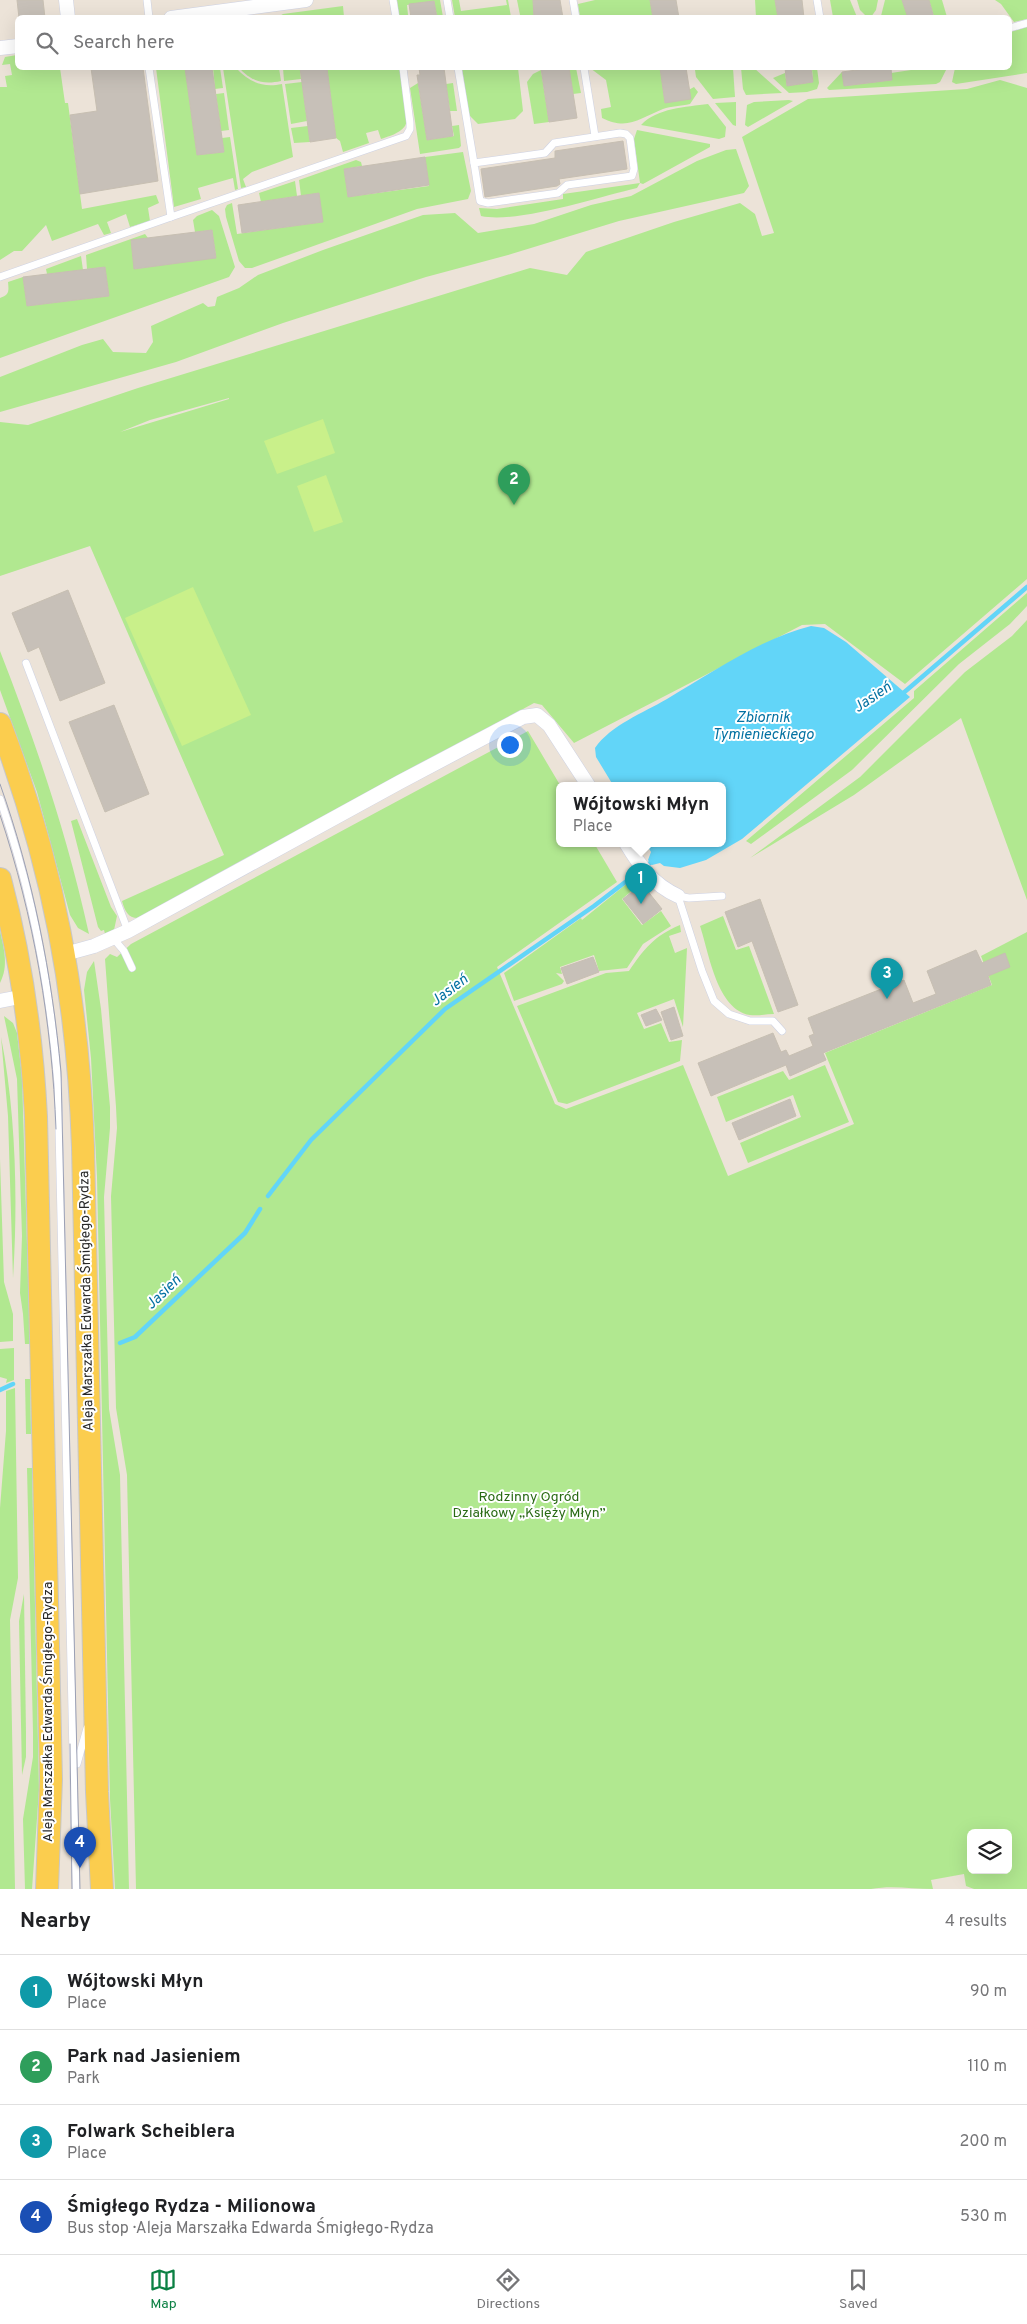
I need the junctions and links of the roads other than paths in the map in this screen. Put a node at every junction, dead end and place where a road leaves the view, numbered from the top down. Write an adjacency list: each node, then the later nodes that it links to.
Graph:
1 (66, 0): 8 (street)
2 (146, 0): 9 (lane)
3 (306, 0): 10 (street)
4 (394, 0): 11 (lane)
5 (447, 0): 12 (lane)
6 (573, 0): 13 (lane)
7 (817, 0): 14 (lane)
8 (68, 15)
9 (148, 15)
10 (194, 15)
11 (396, 15)
12 (450, 15)
13 (576, 15)
14 (820, 15)
15 (1027, 23): 16 (lane)
16 (1012, 27)
17 (15, 46): 18 (street)
18 (0, 48)
19 (149, 70): 25 (lane)
20 (403, 70): 25 (lane)
21 (458, 70): 24 (lane)
22 (584, 70): 23 (lane)
23 (595, 136): 24 (lane); 24 (lane)
24 (474, 163)
25 (171, 217): 26 (lane)
26 (0, 277)
27 (26, 664): 35 (lane)
28 (0, 724): 37 (main road, Aleja Marszałka Edwarda Śmigłego-Rydza)
29 (586, 782): 35 (street)
30 (0, 799): 43 (lane)
31 (629, 847): 33 (street)
32 (0, 879): 39 (main road, Aleja Marszałka Edwarda Śmigłego-Rydza)
33 (678, 896): 34 (lane); 41 (lane)
34 (722, 896)
35 (128, 930): 36 (street)
36 (113, 938): 37 (street); 38 (lane)
37 (65, 954): 42 (main road, Aleja Marszałka Edwarda Śmigłego-Rydza)
38 (132, 968)
39 (25, 996): 40 (street); 44 (main road, Aleja Marszałka Edwarda Śmigłego-Rydza)
40 (0, 1001)
41 (782, 1031)
42 (95, 1692): 43 (lane); 46 (main road, Aleja Marszałka Edwarda Śmigłego-Rydza)
43 (74, 1779): 45 (lane)
44 (47, 1889)
45 (76, 1889)
46 (102, 1889)

